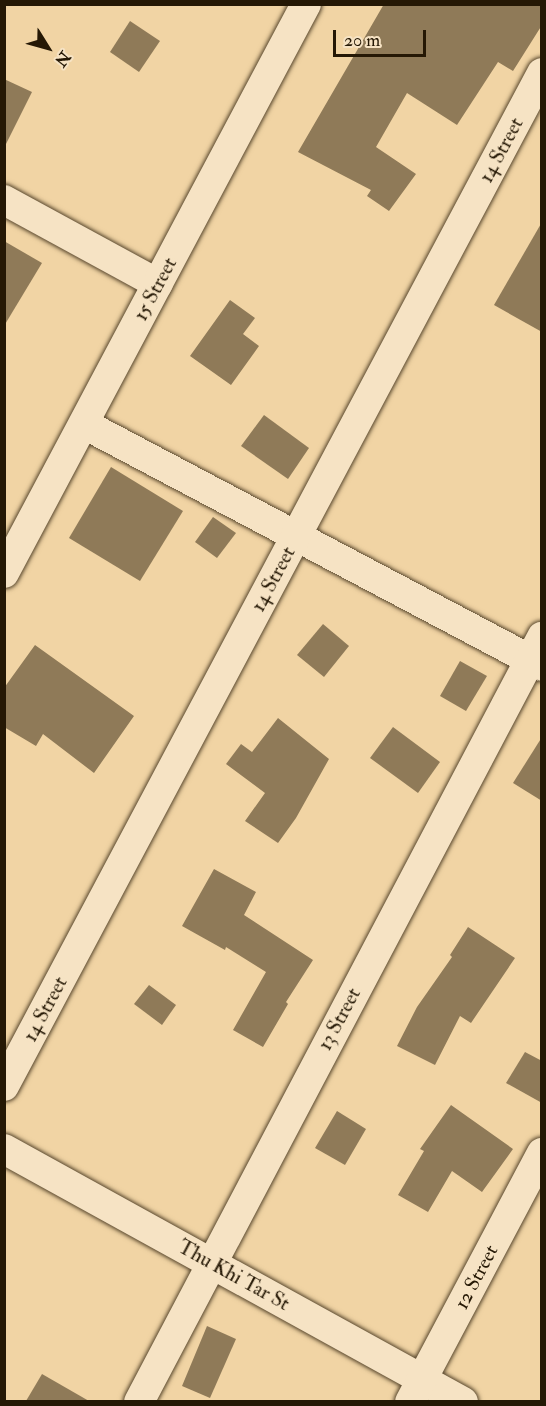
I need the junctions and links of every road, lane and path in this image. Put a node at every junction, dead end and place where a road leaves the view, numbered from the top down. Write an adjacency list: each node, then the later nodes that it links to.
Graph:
1 (306, 4): 4 (street, 15 Street)
2 (542, 73): 6 (street, 14 Street)
3 (4, 200): 4 (street)
4 (158, 284): 5 (street, 15 Street)
5 (84, 424): 6 (street); 7 (street, 15 Street)
6 (296, 536): 8 (street); 9 (street, 14 Street)
7 (4, 573)
8 (538, 654): 12 (street, 13 Street)
9 (4, 1086)
10 (4, 1149): 12 (street, Thu Khi Tar St)
11 (542, 1153): 13 (street, 12 Street)
12 (210, 1262): 13 (street, Thu Khi Tar St); 14 (street, 13 Street)
13 (416, 1390): 15 (street, Thu Khi Tar St)
14 (139, 1401)
15 (463, 1401)

